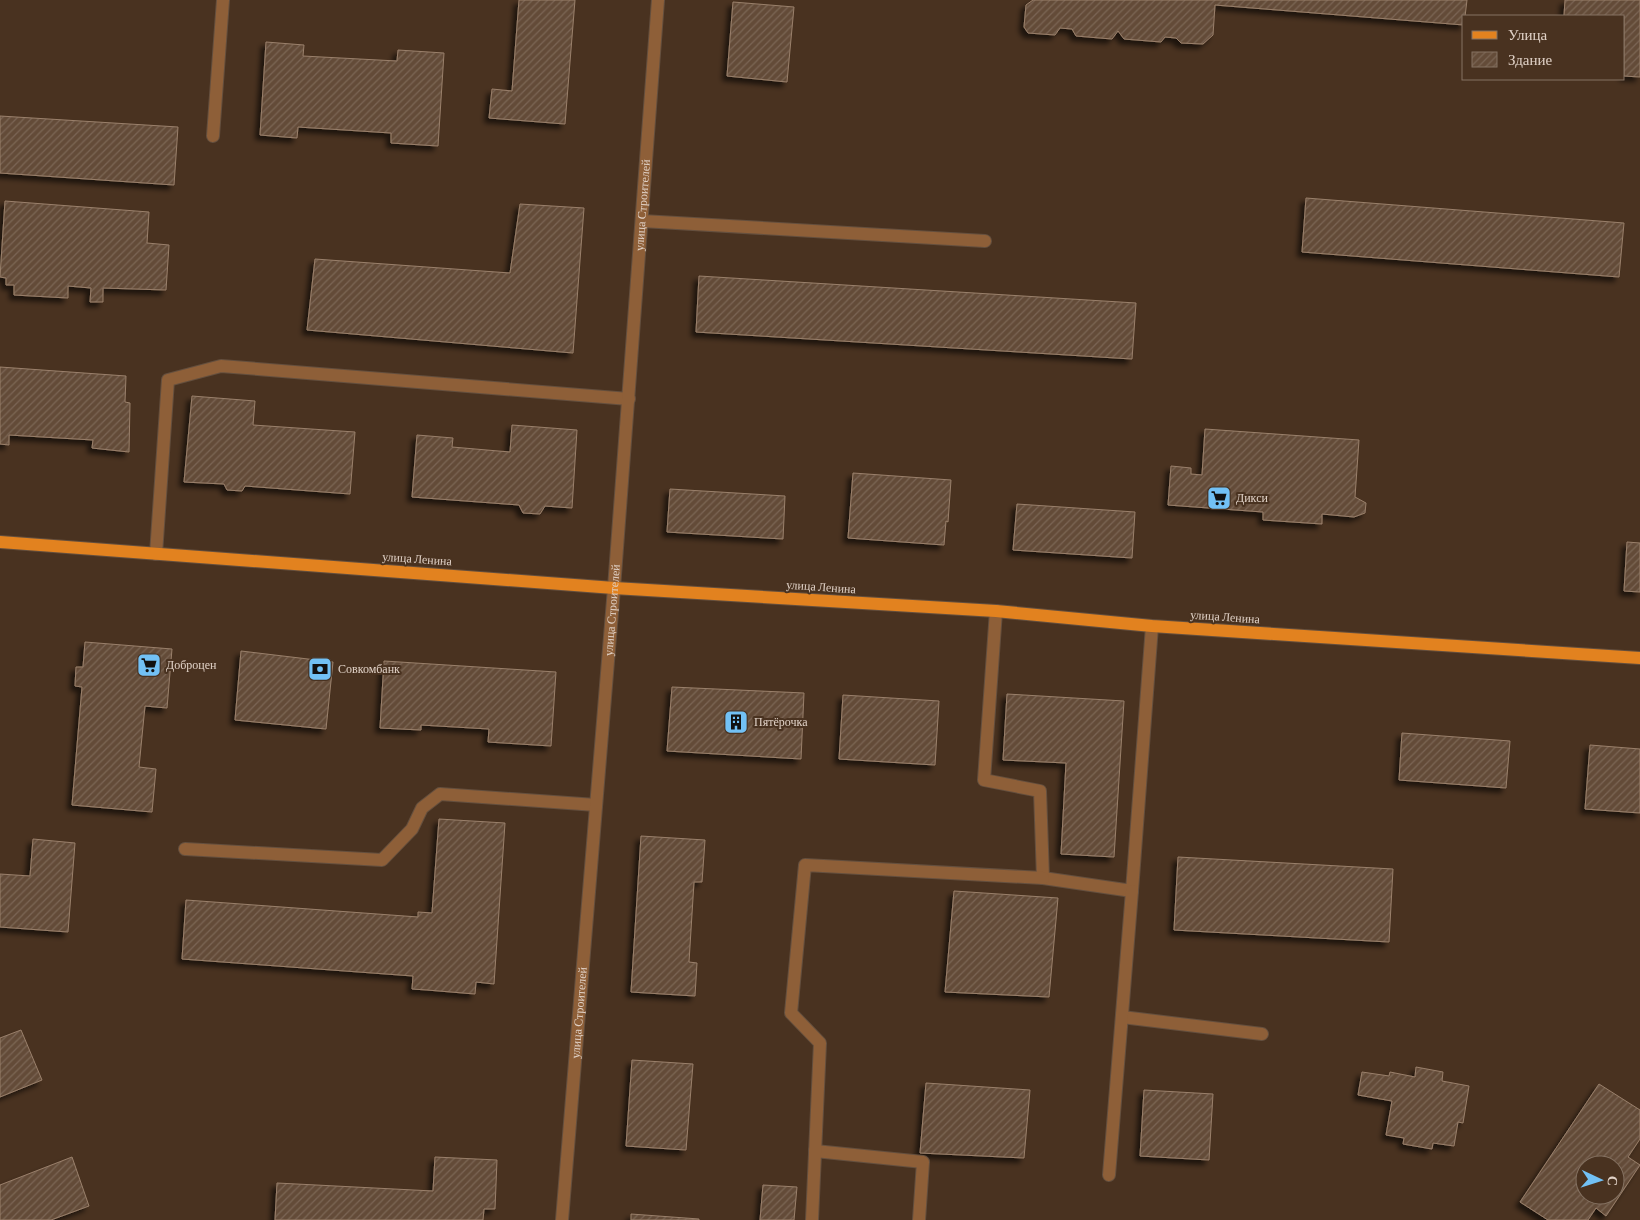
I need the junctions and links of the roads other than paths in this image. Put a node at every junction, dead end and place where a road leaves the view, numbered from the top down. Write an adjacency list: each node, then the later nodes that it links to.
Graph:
1 (223, 0): 3 (street)
2 (658, 0): 4 (street, улица Строителей)
3 (213, 136)
4 (642, 221): 5 (street); 6 (street, улица Строителей)
5 (985, 241)
6 (629, 399): 8 (street); 9 (street, улица Строителей)
7 (0, 542): 8 (main road, улица Ленина)
8 (156, 554): 9 (main road, улица Ленина)
9 (614, 588): 10 (main road, улица Ленина); 13 (street, улица Строителей)
10 (996, 612): 11 (main road, улица Ленина); 15 (street)
11 (1152, 626): 12 (main road, улица Ленина); 16 (street)
12 (1640, 658)
13 (596, 805): 14 (street); 21 (street, улица Строителей)
14 (184, 849)
15 (1043, 878): 16 (street); 19 (street)
16 (1132, 891): 17 (street)
17 (1122, 1017): 18 (street); 20 (street)
18 (1262, 1034)
19 (815, 1151): 22 (street); 23 (street)
20 (1109, 1175)
21 (562, 1220)
22 (812, 1220)
23 (919, 1220)

